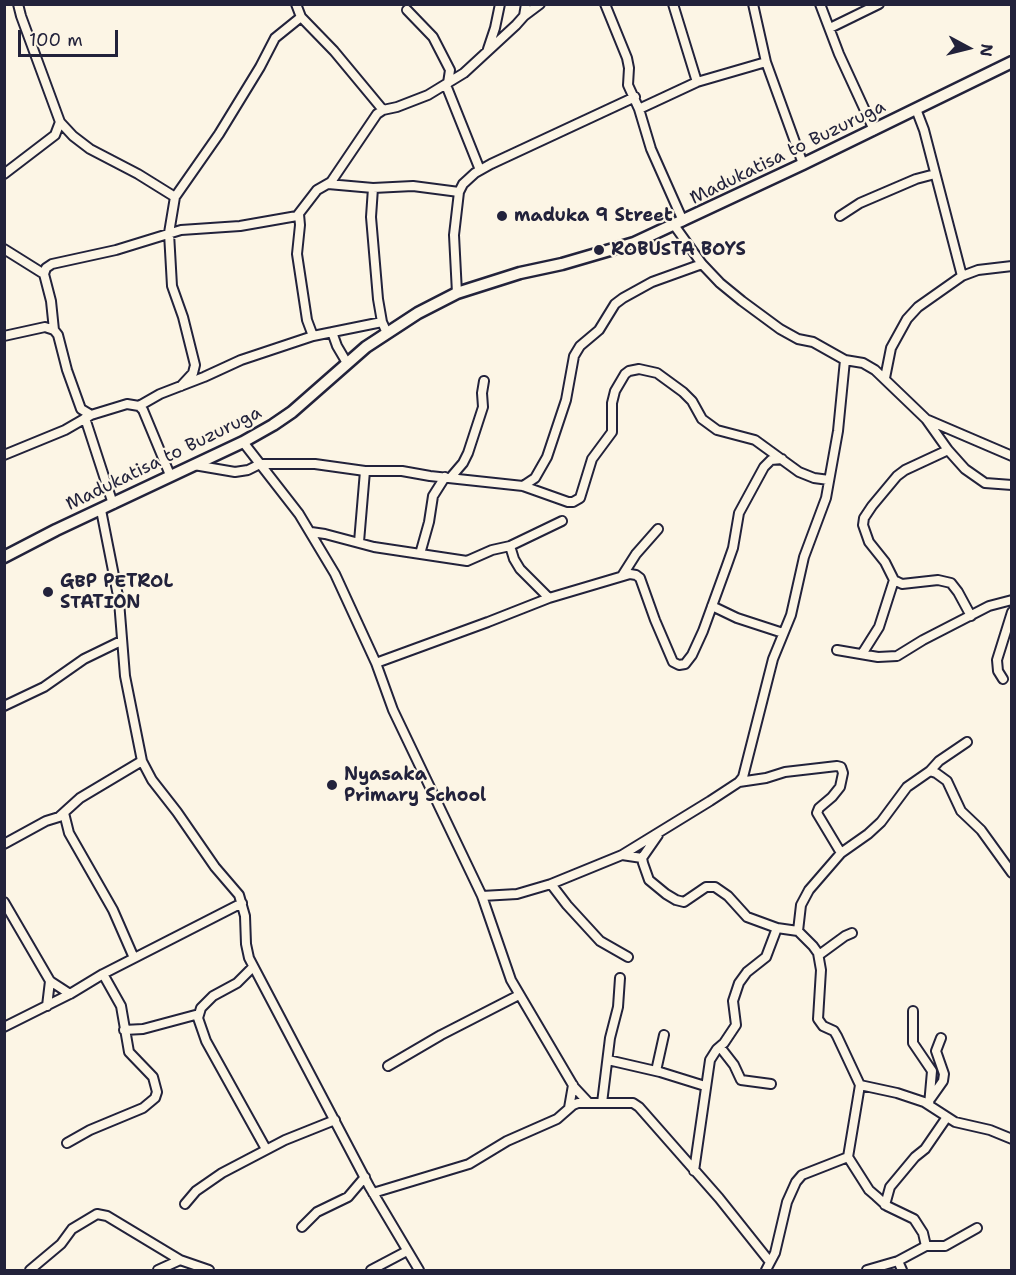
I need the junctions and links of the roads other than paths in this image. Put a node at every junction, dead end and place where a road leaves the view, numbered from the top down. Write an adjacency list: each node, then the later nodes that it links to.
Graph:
1 (18, 4): 24 (street)
2 (296, 4): 13 (street)
3 (500, 4): 15 (street)
4 (526, 4): 12 (street)
5 (540, 4): 12 (street)
6 (605, 4): 20 (street)
7 (673, 4): 18 (street)
8 (753, 4): 16 (street)
9 (820, 4): 14 (street)
10 (879, 4): 14 (street)
11 (407, 10): 19 (street)
12 (524, 16): 15 (street)
13 (301, 17): 23 (street); 35 (street)
14 (830, 28): 25 (street)
15 (486, 53): 19 (street)
16 (766, 62): 18 (street); 28 (street)
17 (1011, 62): 22 (main road, Madukatisa to Buzuruga)
18 (697, 82): 21 (street)
19 (447, 84): 23 (street); 29 (street)
20 (635, 97): 21 (street); 29 (street)
21 (639, 109): 38 (street)
22 (916, 109): 25 (main road, Madukatisa to Buzuruga); 31 (street)
23 (383, 110): 32 (street)
24 (60, 122): 26 (street); 27 (street)
25 (874, 130): 28 (main road, Madukatisa to Buzuruga)
26 (70, 133): 27 (street); 35 (street)
27 (56, 134): 30 (street)
28 (803, 164): 38 (main road, Madukatisa to Buzuruga)
29 (480, 171): 34 (street)
30 (4, 174)
31 (935, 174): 37 (street); 44 (street)
32 (328, 184): 33 (street); 36 (street)
33 (373, 188): 34 (street); 46 (street)
34 (459, 192): 45 (street)
35 (175, 197): 39 (street)
36 (299, 214): 39 (street); 51 (street)
37 (840, 216)
38 (679, 223): 41 (street); 45 (main road, Madukatisa to Buzuruga)
39 (169, 233): 43 (street); 56 (street)
40 (4, 249): 43 (street)
41 (702, 264): 52 (street); 72 (street)
42 (1011, 266): 44 (street)
43 (44, 274): 47 (street)
44 (962, 276): 54 (street)
45 (458, 292): 49 (main road, Madukatisa to Buzuruga)
46 (382, 322): 48 (street); 49 (street)
47 (54, 330): 50 (street); 58 (street)
48 (332, 332): 51 (street); 53 (street)
49 (387, 333): 53 (main road, Madukatisa to Buzuruga)
50 (4, 336)
51 (313, 336): 56 (street)
52 (845, 360): 54 (street); 70 (street)
53 (347, 363): 60 (main road, Madukatisa to Buzuruga)
54 (885, 378): 59 (street)
55 (484, 381): 69 (street)
56 (182, 386): 57 (street)
57 (139, 405): 58 (street); 68 (street)
58 (88, 417): 62 (street); 73 (street)
59 (926, 419): 61 (street); 63 (street)
60 (243, 442): 65 (street); 66 (main road, Madukatisa to Buzuruga)
61 (948, 450): 71 (street); 83 (street)
62 (4, 455)
63 (1011, 456)
64 (782, 459): 70 (street); 72 (street); 86 (street)
65 (260, 464): 66 (street); 67 (street); 77 (street)
66 (194, 465): 68 (main road, Madukatisa to Buzuruga)
67 (365, 471): 69 (street); 78 (street)
68 (170, 476): 73 (main road, Madukatisa to Buzuruga)
69 (448, 477): 72 (street); 80 (street)
70 (829, 480): 89 (street)
71 (1011, 485)
72 (523, 486)
73 (113, 504): 74 (main road, Madukatisa to Buzuruga)
74 (101, 510): 81 (main road, Madukatisa to Buzuruga); 91 (street)
75 (562, 521): 79 (street)
76 (658, 530): 82 (street)
77 (311, 532): 78 (street); 94 (street)
78 (359, 542): 80 (street)
79 (510, 546): 80 (street); 84 (street)
80 (420, 554)
81 (4, 557)
82 (622, 576): 84 (street); 86 (street)
83 (894, 580): 88 (street); 93 (street)
84 (549, 598): 94 (street)
85 (1011, 600): 88 (street)
86 (712, 606): 89 (street)
87 (1011, 612): 90 (street)
88 (971, 616): 93 (street)
89 (783, 633): 100 (street)
90 (1008, 638): 95 (street)
91 (121, 641): 96 (street); 98 (street)
92 (837, 650): 93 (street)
93 (862, 654)
94 (376, 663): 109 (street)
95 (1003, 679)
96 (4, 706)
97 (966, 742): 99 (street)
98 (142, 761): 101 (street); 111 (street)
99 (930, 771): 104 (street); 107 (street)
100 (739, 782): 102 (street); 104 (street)
101 (64, 813): 103 (street); 117 (street)
102 (658, 833): 105 (street); 106 (street)
103 (4, 844)
104 (841, 853): 113 (street)
105 (622, 855): 106 (street); 108 (street)
106 (642, 858): 112 (street)
107 (1011, 873)
108 (551, 884): 109 (street); 116 (street)
109 (482, 896): 123 (street)
110 (4, 902): 121 (street)
111 (242, 903): 117 (street); 118 (street)
112 (777, 928): 113 (street); 131 (street)
113 (798, 931): 115 (street)
114 (852, 933): 115 (street)
115 (819, 955): 137 (street)
116 (628, 957)
117 (134, 958): 119 (street)
118 (254, 968): 126 (street); 144 (street)
119 (103, 974): 122 (street); 128 (street)
120 (620, 978): 132 (street)
121 (50, 981): 122 (street); 124 (street)
122 (70, 994): 124 (street)
123 (519, 995): 133 (street); 135 (street)
124 (47, 1006): 127 (street)
125 (913, 1011): 139 (street)
126 (199, 1014): 128 (street); 147 (street)
127 (4, 1027)
128 (124, 1030): 146 (street)
129 (664, 1035): 134 (street)
130 (940, 1038): 139 (street)
131 (720, 1047): 136 (street); 138 (street)
132 (608, 1060): 134 (street); 141 (street)
133 (388, 1066)
134 (656, 1071): 138 (street)
135 (573, 1084): 140 (street); 142 (street)
136 (771, 1084)
137 (860, 1085): 139 (street); 148 (street)
138 (705, 1086): 149 (street)
139 (930, 1101): 143 (street)
140 (588, 1102): 141 (street); 142 (street)
141 (602, 1103): 149 (street)
142 (569, 1108): 151 (street)
143 (947, 1117): 145 (street); 153 (street)
144 (335, 1120): 147 (street); 150 (street)
145 (1011, 1139)
146 (67, 1143)
147 (266, 1149): 152 (street)
148 (848, 1157): 153 (street); 160 (street)
149 (694, 1171): 160 (street)
150 (364, 1177): 151 (street); 154 (street)
151 (373, 1193): 157 (street)
152 (185, 1204)
153 (885, 1204): 156 (street)
154 (302, 1227)
155 (977, 1228): 156 (street)
156 (926, 1246): 159 (street)
157 (407, 1251): 164 (street); 165 (street)
158 (180, 1260): 161 (street); 162 (street); 163 (street)
159 (898, 1261): 167 (street); 168 (street)
160 (770, 1262): 166 (street)
161 (30, 1270)
162 (158, 1270)
163 (210, 1270)
164 (371, 1270)
165 (419, 1270)
166 (766, 1270)
167 (867, 1270)
168 (902, 1270)

